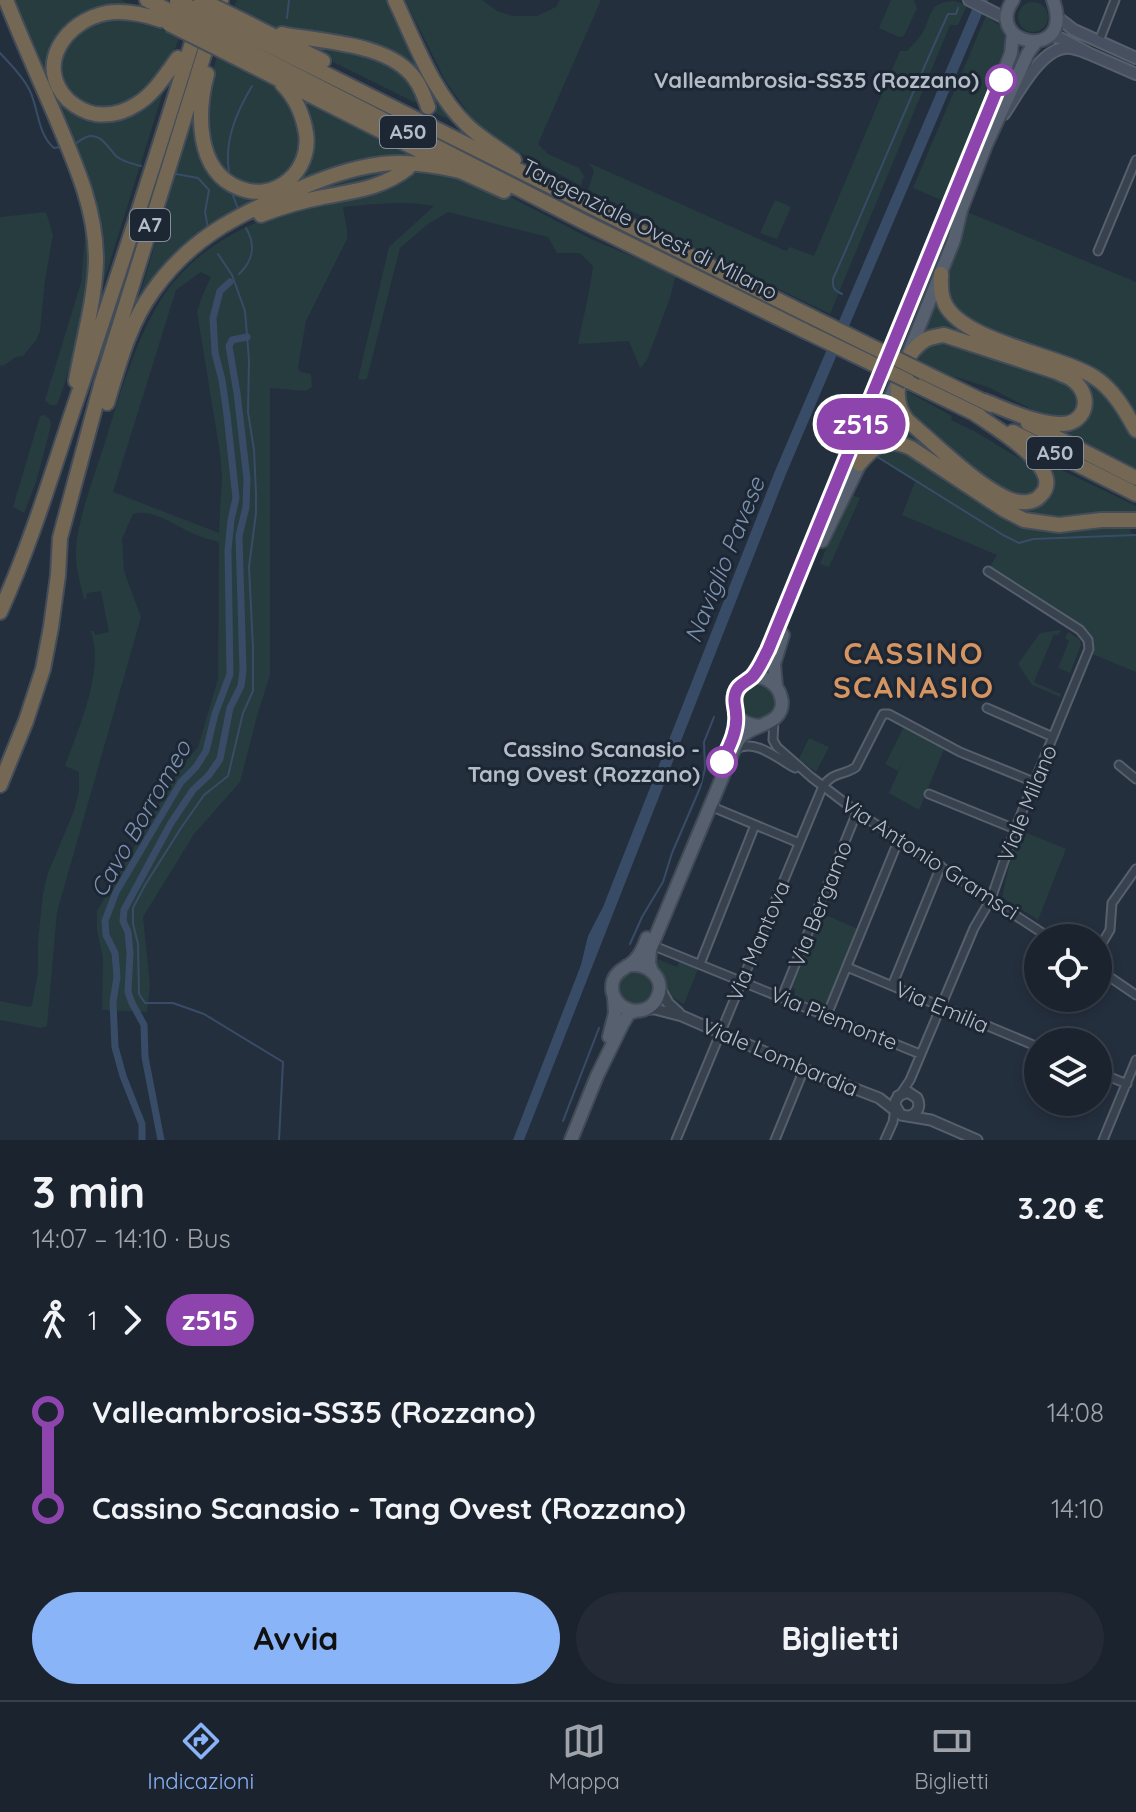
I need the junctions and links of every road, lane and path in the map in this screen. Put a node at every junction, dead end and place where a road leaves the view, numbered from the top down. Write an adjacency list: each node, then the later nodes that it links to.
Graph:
1 (6, 0): 42 (highway)
2 (123, 0): 12 (highway)
3 (147, 0): 12 (highway, Tangenziale Ovest di Milano / A50)
4 (201, 0): 18 (highway, bridge); 22 (highway, A7); 38 (highway, A7)
5 (221, 0): 44 (highway, A7)
6 (229, 0): 24 (highway)
7 (395, 0): 29 (highway)
8 (1012, 0): 14 (main road)
9 (1115, 0): 19 (street)
10 (971, 1): 14 (main road)
11 (1052, 1): 13 (main road)
12 (172, 12): 18 (highway, Tangenziale Ovest di Milano / A50, bridge); 18 (highway, bridge); 22 (highway)
13 (1057, 17): 17 (main road); 19 (main road)
14 (1007, 19): 16 (main road)
15 (264, 31): 18 (highway); 26 (highway); 29 (highway)
16 (1013, 33): 20 (main road); 52 (main road)
17 (1049, 35): 20 (main road); 21 (main road)
18 (236, 37): 24 (highway); 32 (highway, Tangenziale Ovest di Milano / A50); 34 (highway, Tangenziale Ovest di Milano / A50)
19 (1099, 41): 23 (main road)
20 (1036, 42): 27 (main road)
21 (1090, 54): 25 (main road); 27 (main road)
22 (178, 58): 38 (highway, A7)
23 (1136, 58)
24 (269, 74): 31 (highway)
25 (1136, 74)
26 (428, 107)
27 (991, 133): 33 (main road)
28 (1136, 160): 35 (street)
29 (515, 161): 32 (highway)
30 (408, 168): 40 (highway)
31 (460, 171): 34 (highway); 40 (highway)
32 (560, 191): 37 (highway, Tangenziale Ovest di Milano / A50)
33 (961, 210): 36 (main road); 49 (main road)
34 (582, 221): 37 (highway, Tangenziale Ovest di Milano / A50)
35 (1098, 251)
36 (941, 274): 39 (main road); 43 (highway)
37 (807, 323): 39 (highway, Tangenziale Ovest di Milano / A50, bridge); 41 (highway, Tangenziale Ovest di Milano / A50, bridge)
38 (98, 341): 42 (highway, A7)
39 (905, 375): 41 (highway, Tangenziale Ovest di Milano / A50); 41 (highway); 41 (highway); 45 (main road)
40 (107, 403): 44 (highway)
41 (979, 407): 46 (highway, Tangenziale Ovest di Milano / A50); 47 (highway, Tangenziale Ovest di Milano / A50)
42 (70, 420): 51 (highway, A7)
43 (1136, 430)
44 (85, 452): 64 (highway, A7)
45 (859, 464): 48 (highway); 49 (main road)
46 (1136, 478)
47 (1136, 494)
48 (1136, 520)
49 (822, 541): 53 (main road)
50 (988, 571): 58 (street, Viale Milano)
51 (0, 612)
52 (751, 679): 53 (main road); 55 (main road)
53 (776, 686): 56 (main road)
54 (987, 708): 58 (street)
55 (736, 713): 57 (main road); 80 (main road)
56 (774, 719): 57 (main road); 61 (street, Via Antonio Gramsci)
57 (760, 726): 59 (main road)
58 (1053, 737): 63 (street, Viale Milano)
59 (732, 754): 61 (street, Via Antonio Gramsci); 67 (main road)
60 (1119, 765): 62 (street)
61 (811, 777): 65 (street, Via Antonio Gramsci)
62 (1136, 779)
63 (1034, 782): 65 (street); 70 (street, Viale Milano)
64 (0, 785)
65 (823, 786): 68 (street, Via Antonio Gramsci); 72 (street, Via Mantova)
66 (929, 794): 70 (street)
67 (710, 806): 69 (street); 82 (main road)
68 (857, 812): 71 (street, Via Antonio Gramsci); 89 (street, Via Bergamo)
69 (755, 825): 72 (street); 79 (street)
70 (1015, 829): 75 (street, Viale Milano)
71 (899, 839): 73 (street, Via Antonio Gramsci); 81 (street)
72 (799, 843): 84 (street, Via Mantova)
73 (941, 866): 75 (street, Via Antonio Gramsci); 86 (street)
74 (1136, 869): 77 (street)
75 (991, 899): 76 (street, Via Antonio Gramsci); 90 (street, Viale Milano)
76 (1029, 924)
77 (1110, 924)
78 (659, 948): 79 (street, Via Piemonte)
79 (700, 964): 84 (street, Via Piemonte)
80 (627, 966): 82 (main road); 87 (main road)
81 (847, 967): 86 (street, Via Emilia); 92 (street)
82 (652, 972): 85 (main road)
83 (1112, 979): 88 (street)
84 (742, 980): 89 (street, Via Piemonte); 94 (street, Via Mantova)
85 (659, 985): 91 (main road); 93 (street, Viale Lombardia)
86 (892, 986): 90 (street, Via Emilia)
87 (613, 994): 91 (main road); 99 (main road)
88 (1136, 995)
89 (782, 997): 92 (street, Via Piemonte)
90 (940, 1006): 95 (street, Via Emilia); 96 (street, Viale Milano)
91 (640, 1010): 93 (street, Viale Lombardia); 99 (main road)
92 (827, 1015): 96 (street, Via Piemonte)
93 (682, 1016): 94 (street, Viale Lombardia)
94 (720, 1032): 98 (street, Viale Lombardia); 109 (street, Via Mantova)
95 (1024, 1041)
96 (920, 1054): 100 (street, Viale Milano)
97 (1136, 1060): 102 (street)
98 (804, 1069): 104 (street, Viale Lombardia); 110 (street)
99 (597, 1076): 108 (main road)
100 (912, 1076): 103 (street); 104 (street, Viale Milano)
101 (1112, 1078): 102 (street)
102 (1127, 1084): 113 (street)
103 (918, 1099): 104 (street); 105 (street); 106 (street)
104 (897, 1105): 105 (street); 107 (street, Viale Milano)
105 (909, 1116): 106 (street); 107 (street)
106 (931, 1120): 112 (street)
107 (891, 1127): 111 (street)
108 (571, 1140)
109 (676, 1140)
110 (775, 1140)
111 (885, 1140)
112 (977, 1140)
113 (1103, 1140)

